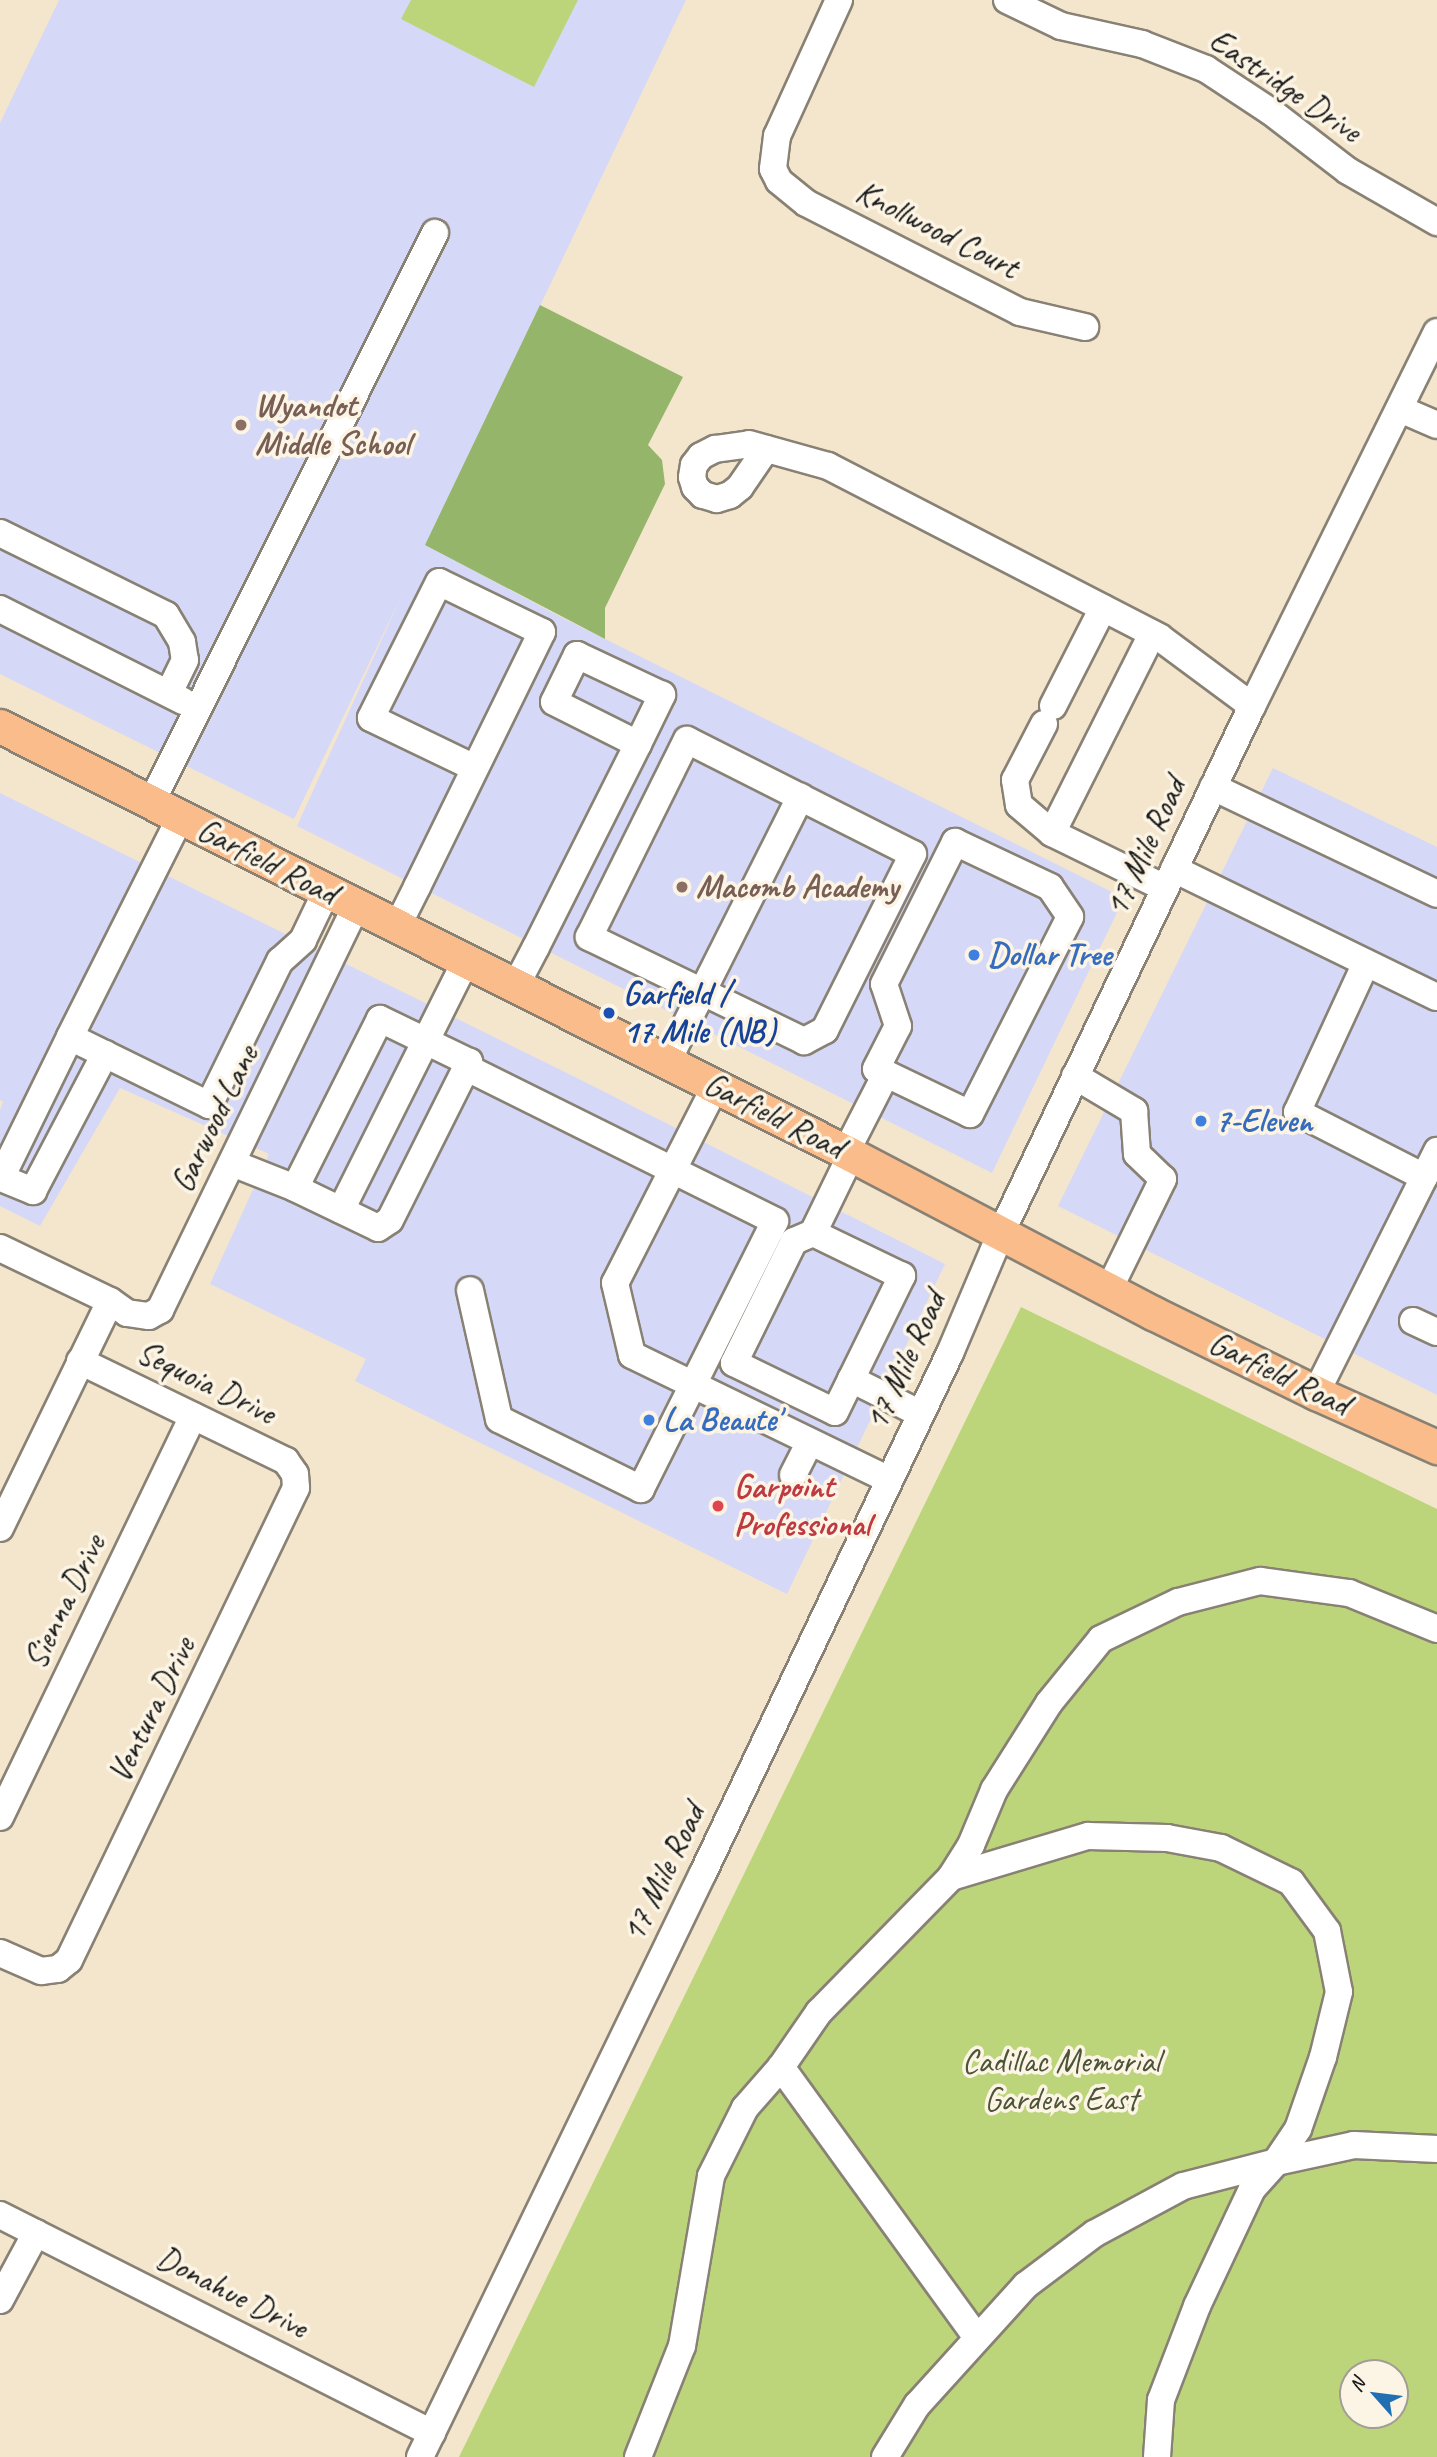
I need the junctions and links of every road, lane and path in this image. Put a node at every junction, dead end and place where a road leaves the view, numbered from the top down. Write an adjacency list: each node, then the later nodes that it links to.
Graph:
1 (839, 0): 5 (street, Knollwood Court)
2 (1007, 0): 3 (street, Eastridge Drive)
3 (1437, 222)
4 (435, 233): 16 (street)
5 (1085, 327)
6 (1437, 332): 7 (street, 17 Mile Road)
7 (1400, 409): 8 (street); 15 (street, 17 Mile Road)
8 (1437, 425)
9 (766, 449): 11 (street)
10 (0, 533): 14 (street)
11 (1103, 608): 13 (street); 24 (street)
12 (0, 609): 14 (street)
13 (1152, 634): 15 (street); 24 (street)
14 (169, 694): 16 (street)
15 (1252, 706): 20 (street, 17 Mile Road)
16 (198, 708): 22 (street)
17 (0, 726): 22 (main road, Garfield Road)
18 (638, 744): 32 (street)
19 (475, 768): 19 (street); 29 (street)
20 (1213, 787): 25 (street, 17 Mile Road); 27 (street)
21 (800, 797): 34 (street); 34 (street); 34 (street)
22 (151, 803): 23 (main road, Garfield Road)
23 (180, 818): 26 (main road, Garfield Road); 35 (street)
24 (1052, 833): 25 (street)
25 (1170, 878): 31 (street); 41 (street, 17 Mile Road)
26 (326, 892): 28 (main road, Garfield Road); 37 (street)
27 (1437, 894)
28 (356, 907): 29 (main road, Garfield Road); 45 (street, Garwood Lane)
29 (397, 927): 30 (main road, Garfield Road)
30 (465, 962): 32 (main road, Garfield Road); 36 (street)
31 (1366, 963): 33 (street); 47 (street)
32 (515, 987): 38 (main road, Garfield Road)
33 (1434, 989)
34 (702, 992): 38 (street)
35 (70, 1037): 37 (street); 37 (street)
36 (425, 1040): 39 (street); 48 (street); 49 (street)
37 (105, 1054)
38 (667, 1062): 42 (main road, Garfield Road)
39 (467, 1068): 46 (street); 49 (street)
40 (886, 1074): 40 (street); 44 (street)
41 (1075, 1076): 51 (street, 17 Mile Road); 53 (street)
42 (715, 1087): 44 (main road, Garfield Road); 46 (street)
43 (1437, 1151): 47 (street)
44 (849, 1154): 50 (street); 51 (main road, Garfield Road)
45 (232, 1163): 48 (street); 55 (street, Garwood Lane)
46 (672, 1169): 60 (street); 60 (street)
47 (1424, 1177): 61 (street)
48 (295, 1188): 49 (street)
49 (341, 1210)
50 (813, 1233): 59 (street); 59 (street)
51 (1001, 1233): 53 (main road, Garfield Road); 62 (street, 17 Mile Road)
52 (0, 1248): 55 (street, Garwood Lane)
53 (1109, 1289): 61 (main road, Garfield Road)
54 (470, 1290): 60 (street)
55 (110, 1301): 58 (street)
56 (1412, 1321): 57 (street)
57 (1437, 1332)
58 (80, 1361): 63 (street, Sequoia Drive); 69 (street)
59 (850, 1379): 62 (street)
60 (695, 1385): 64 (street)
61 (1316, 1393): 65 (main road, Garfield Road)
62 (921, 1414): 68 (street, 17 Mile Road)
63 (193, 1416): 66 (street, Sequoia Drive); 71 (street, Sienna Drive)
64 (810, 1441): 67 (street); 68 (street)
65 (1437, 1447)
66 (295, 1474): 73 (street, Ventura Drive)
67 (793, 1475)
68 (889, 1480): 81 (street, 17 Mile Road)
69 (0, 1528)
70 (1437, 1629): 72 (street)
71 (0, 1817)
72 (951, 1877): 74 (street); 76 (street)
73 (0, 1953)
74 (781, 2067): 80 (street); 83 (street)
75 (1437, 2149): 76 (street)
76 (1276, 2162): 80 (street); 85 (street)
77 (0, 2215): 78 (street, Donahue Drive)
78 (36, 2233): 79 (street); 81 (street, Donahue Drive)
79 (0, 2300)
80 (976, 2336): 84 (street)
81 (432, 2433): 82 (street, 17 Mile Road)
82 (420, 2457)
83 (638, 2457)
84 (885, 2457)
85 (1157, 2457)

